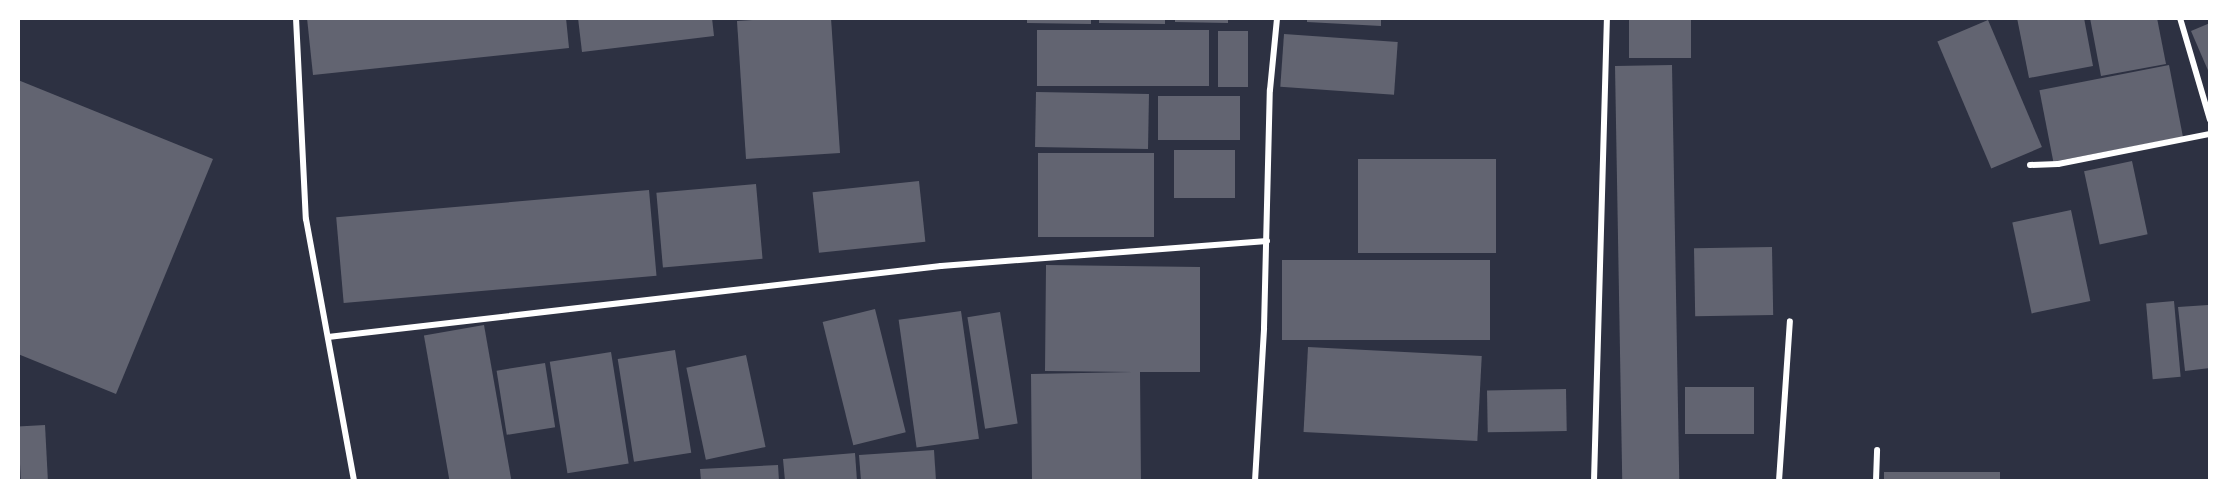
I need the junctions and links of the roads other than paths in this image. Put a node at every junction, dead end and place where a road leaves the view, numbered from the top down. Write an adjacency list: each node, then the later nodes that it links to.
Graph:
1 (296, 18): 10 (street)
2 (1277, 18): 8 (street)
3 (1607, 18): 14 (street)
4 (2180, 18): 5 (street)
5 (2210, 120)
6 (2210, 134): 7 (street)
7 (2030, 165)
8 (1267, 241): 10 (street); 13 (street)
9 (1790, 321): 15 (street)
10 (328, 338): 12 (street)
11 (1877, 450): 16 (street)
12 (354, 481)
13 (1256, 481)
14 (1594, 481)
15 (1779, 481)
16 (1876, 481)

